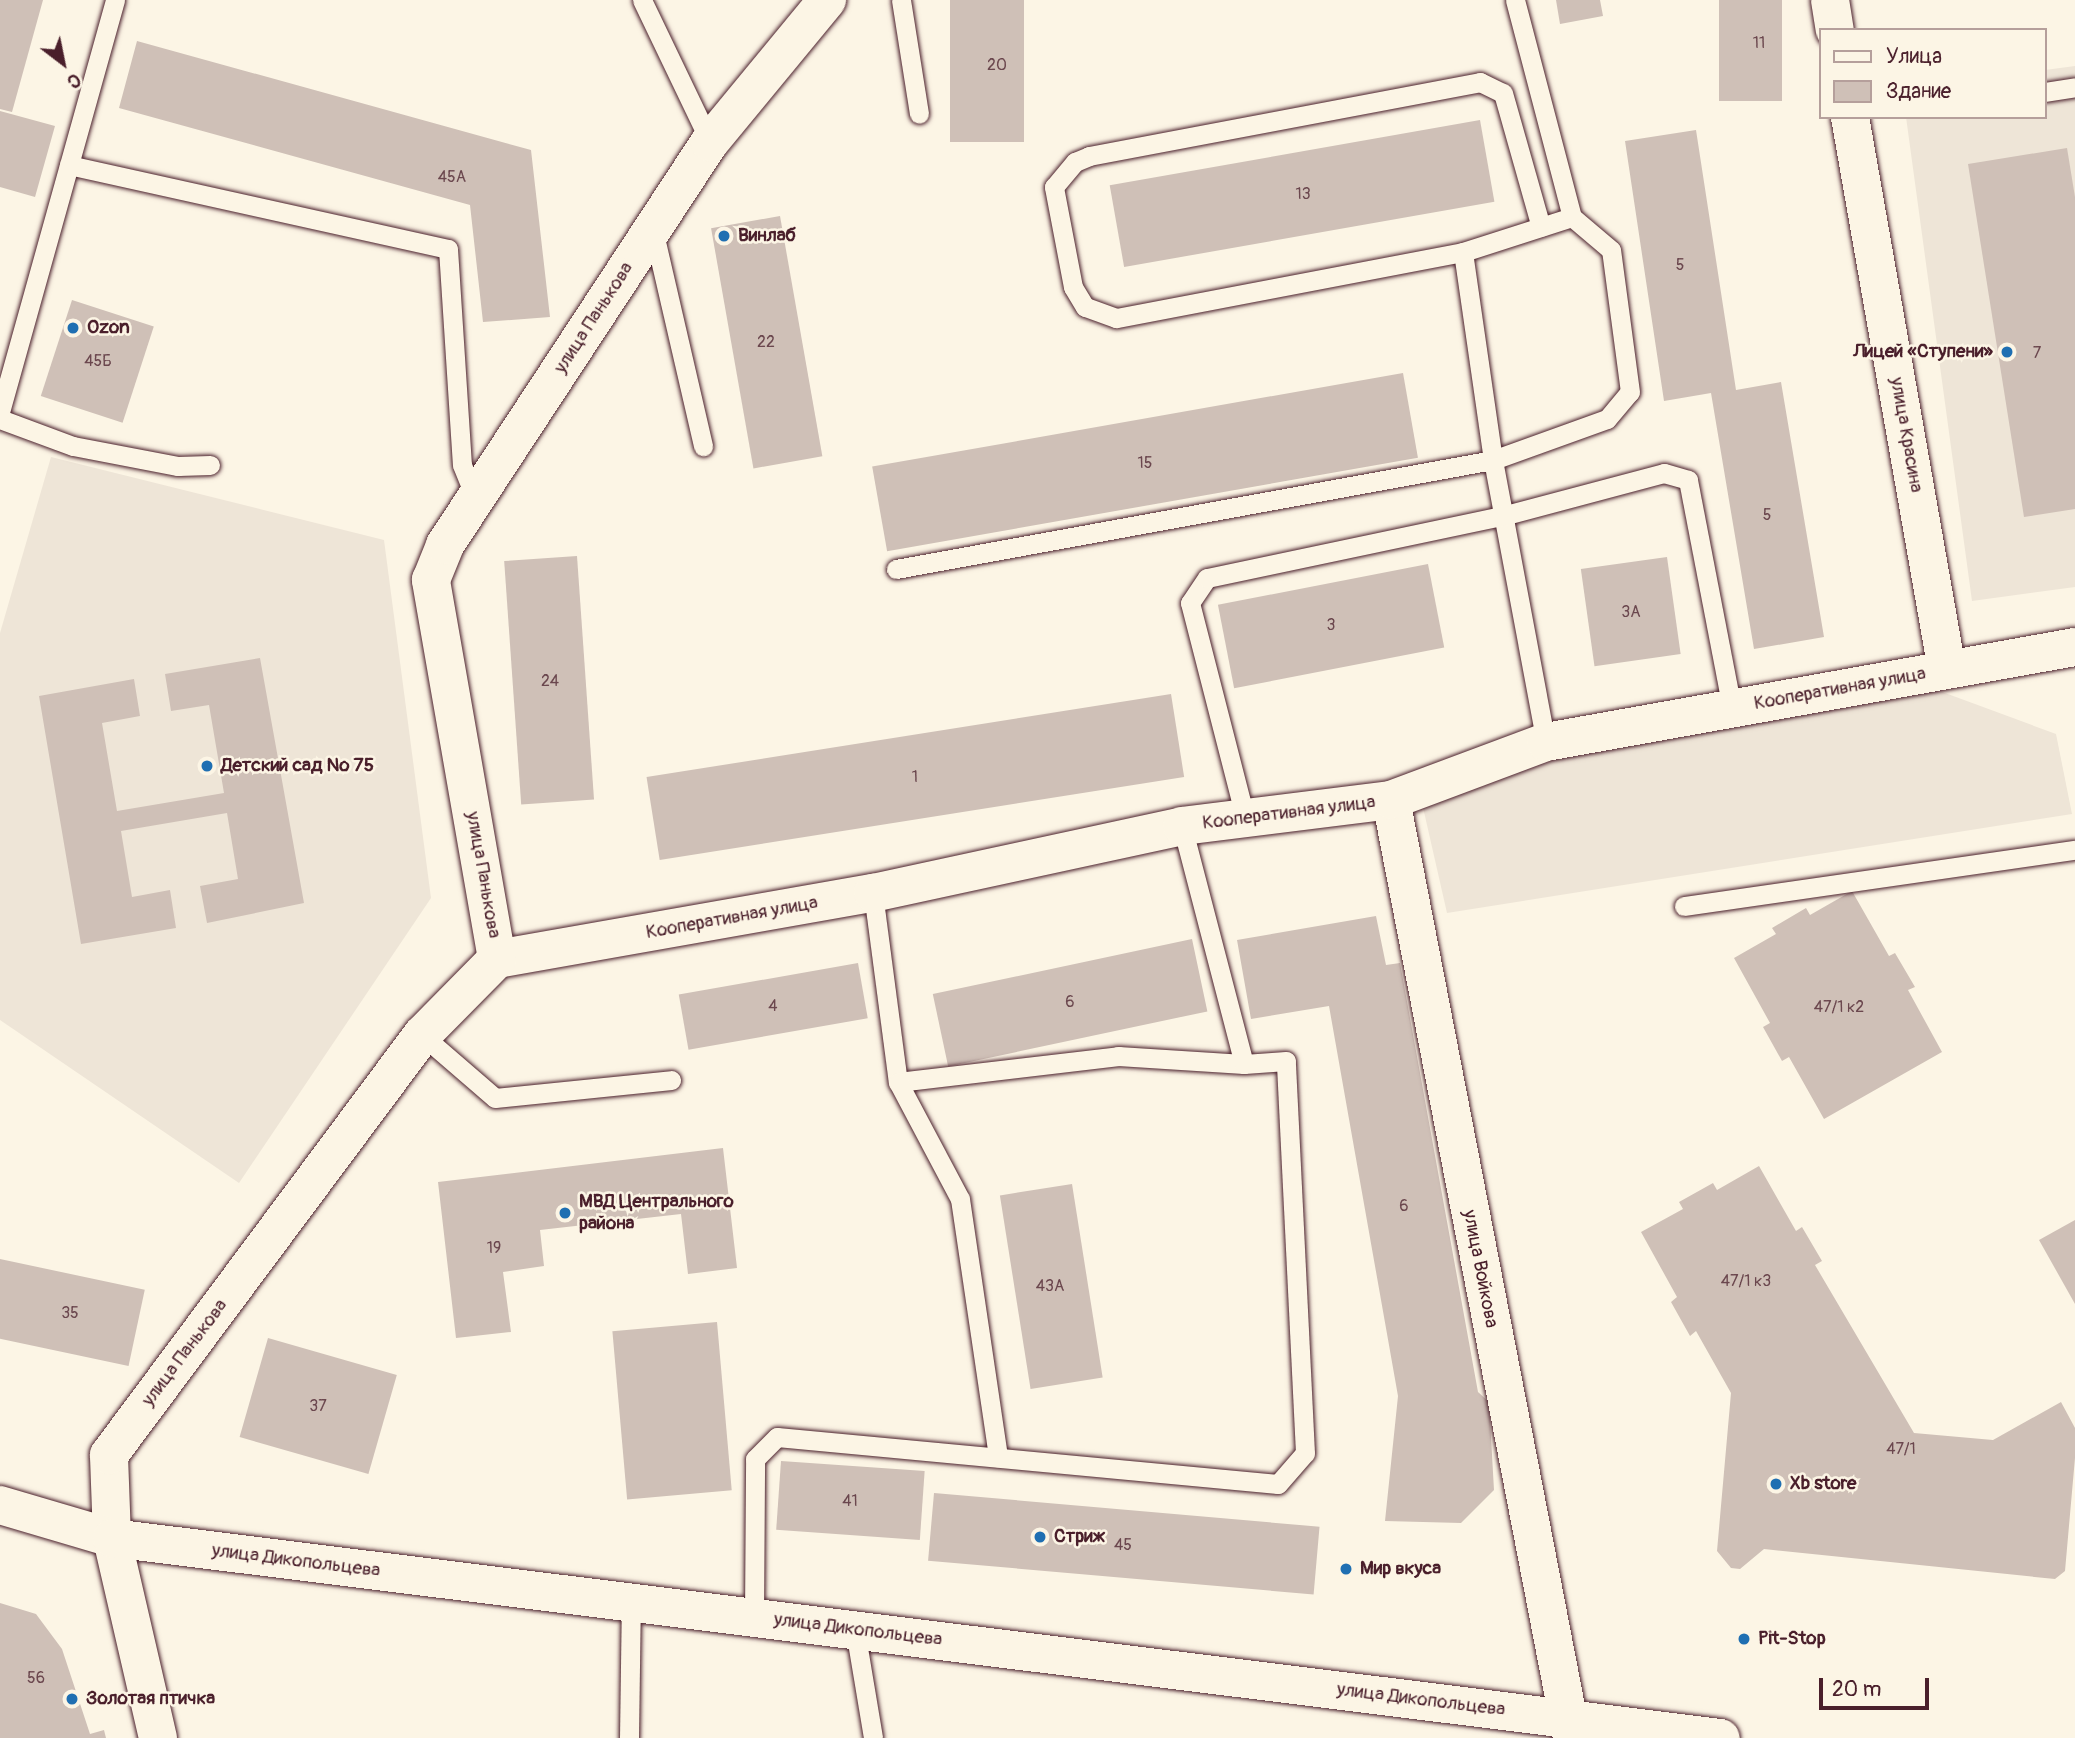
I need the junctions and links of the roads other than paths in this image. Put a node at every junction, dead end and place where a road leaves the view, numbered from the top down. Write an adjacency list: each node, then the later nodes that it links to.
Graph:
1 (115, 0): 13 (lane)
2 (642, 0): 12 (lane)
3 (827, 0): 12 (street, улица Панькова)
4 (901, 0): 10 (lane)
5 (1515, 0): 14 (lane)
6 (1830, 0): 7 (street)
7 (1835, 28)
8 (2075, 88): 9 (lane)
9 (2047, 92)
10 (919, 114)
11 (1854, 119): 27 (street, улица Красина)
12 (710, 142): 16 (street, улица Панькова)
13 (69, 165): 18 (lane); 23 (lane)
14 (1572, 217): 15 (lane); 21 (lane)
15 (1541, 227): 17 (lane); 17 (lane)
16 (653, 228): 20 (lane); 23 (street, улица Панькова)
17 (1463, 252): 21 (lane)
18 (0, 412)
19 (0, 419): 22 (lane)
20 (703, 446)
21 (1493, 460): 24 (lane); 25 (lane)
22 (210, 465)
23 (476, 499): 36 (street, улица Панькова)
24 (1506, 515): 28 (lane); 29 (lane); 31 (lane)
25 (895, 569)
26 (2075, 647): 27 (street, Кооперативная улица)
27 (1947, 670): 28 (street, Кооперативная улица)
28 (1732, 709): 29 (street, Кооперативная улица)
29 (1546, 742): 30 (street, Кооперативная улица)
30 (1391, 800): 31 (street, Кооперативная улица); 47 (street, улица Войкова)
31 (1245, 817): 32 (street, Кооперативная улица)
32 (1182, 826): 34 (street, Кооперативная улица); 38 (lane)
33 (2075, 850): 35 (lane)
34 (873, 893): 36 (street, Кооперативная улица); 40 (lane)
35 (1684, 906)
36 (497, 959): 37 (street, улица Панькова)
37 (422, 1035): 39 (lane); 43 (street, улица Панькова)
38 (1244, 1064): 40 (lane); 41 (lane)
39 (671, 1080)
40 (898, 1082): 41 (lane)
41 (998, 1457): 45 (lane)
42 (0, 1505): 43 (street, улица Дикопольцева)
43 (112, 1538): 44 (street, улица Дикопольцева); 48 (street, улица Панькова)
44 (631, 1602): 45 (street, улица Дикопольцева); 49 (lane)
45 (754, 1618): 46 (street, улица Дикопольцева)
46 (855, 1630): 47 (street, улица Дикопольцева); 50 (lane)
47 (1569, 1728): 51 (street, улица Дикопольцева)
48 (158, 1738)
49 (629, 1738)
50 (873, 1738)
51 (1721, 1738)

